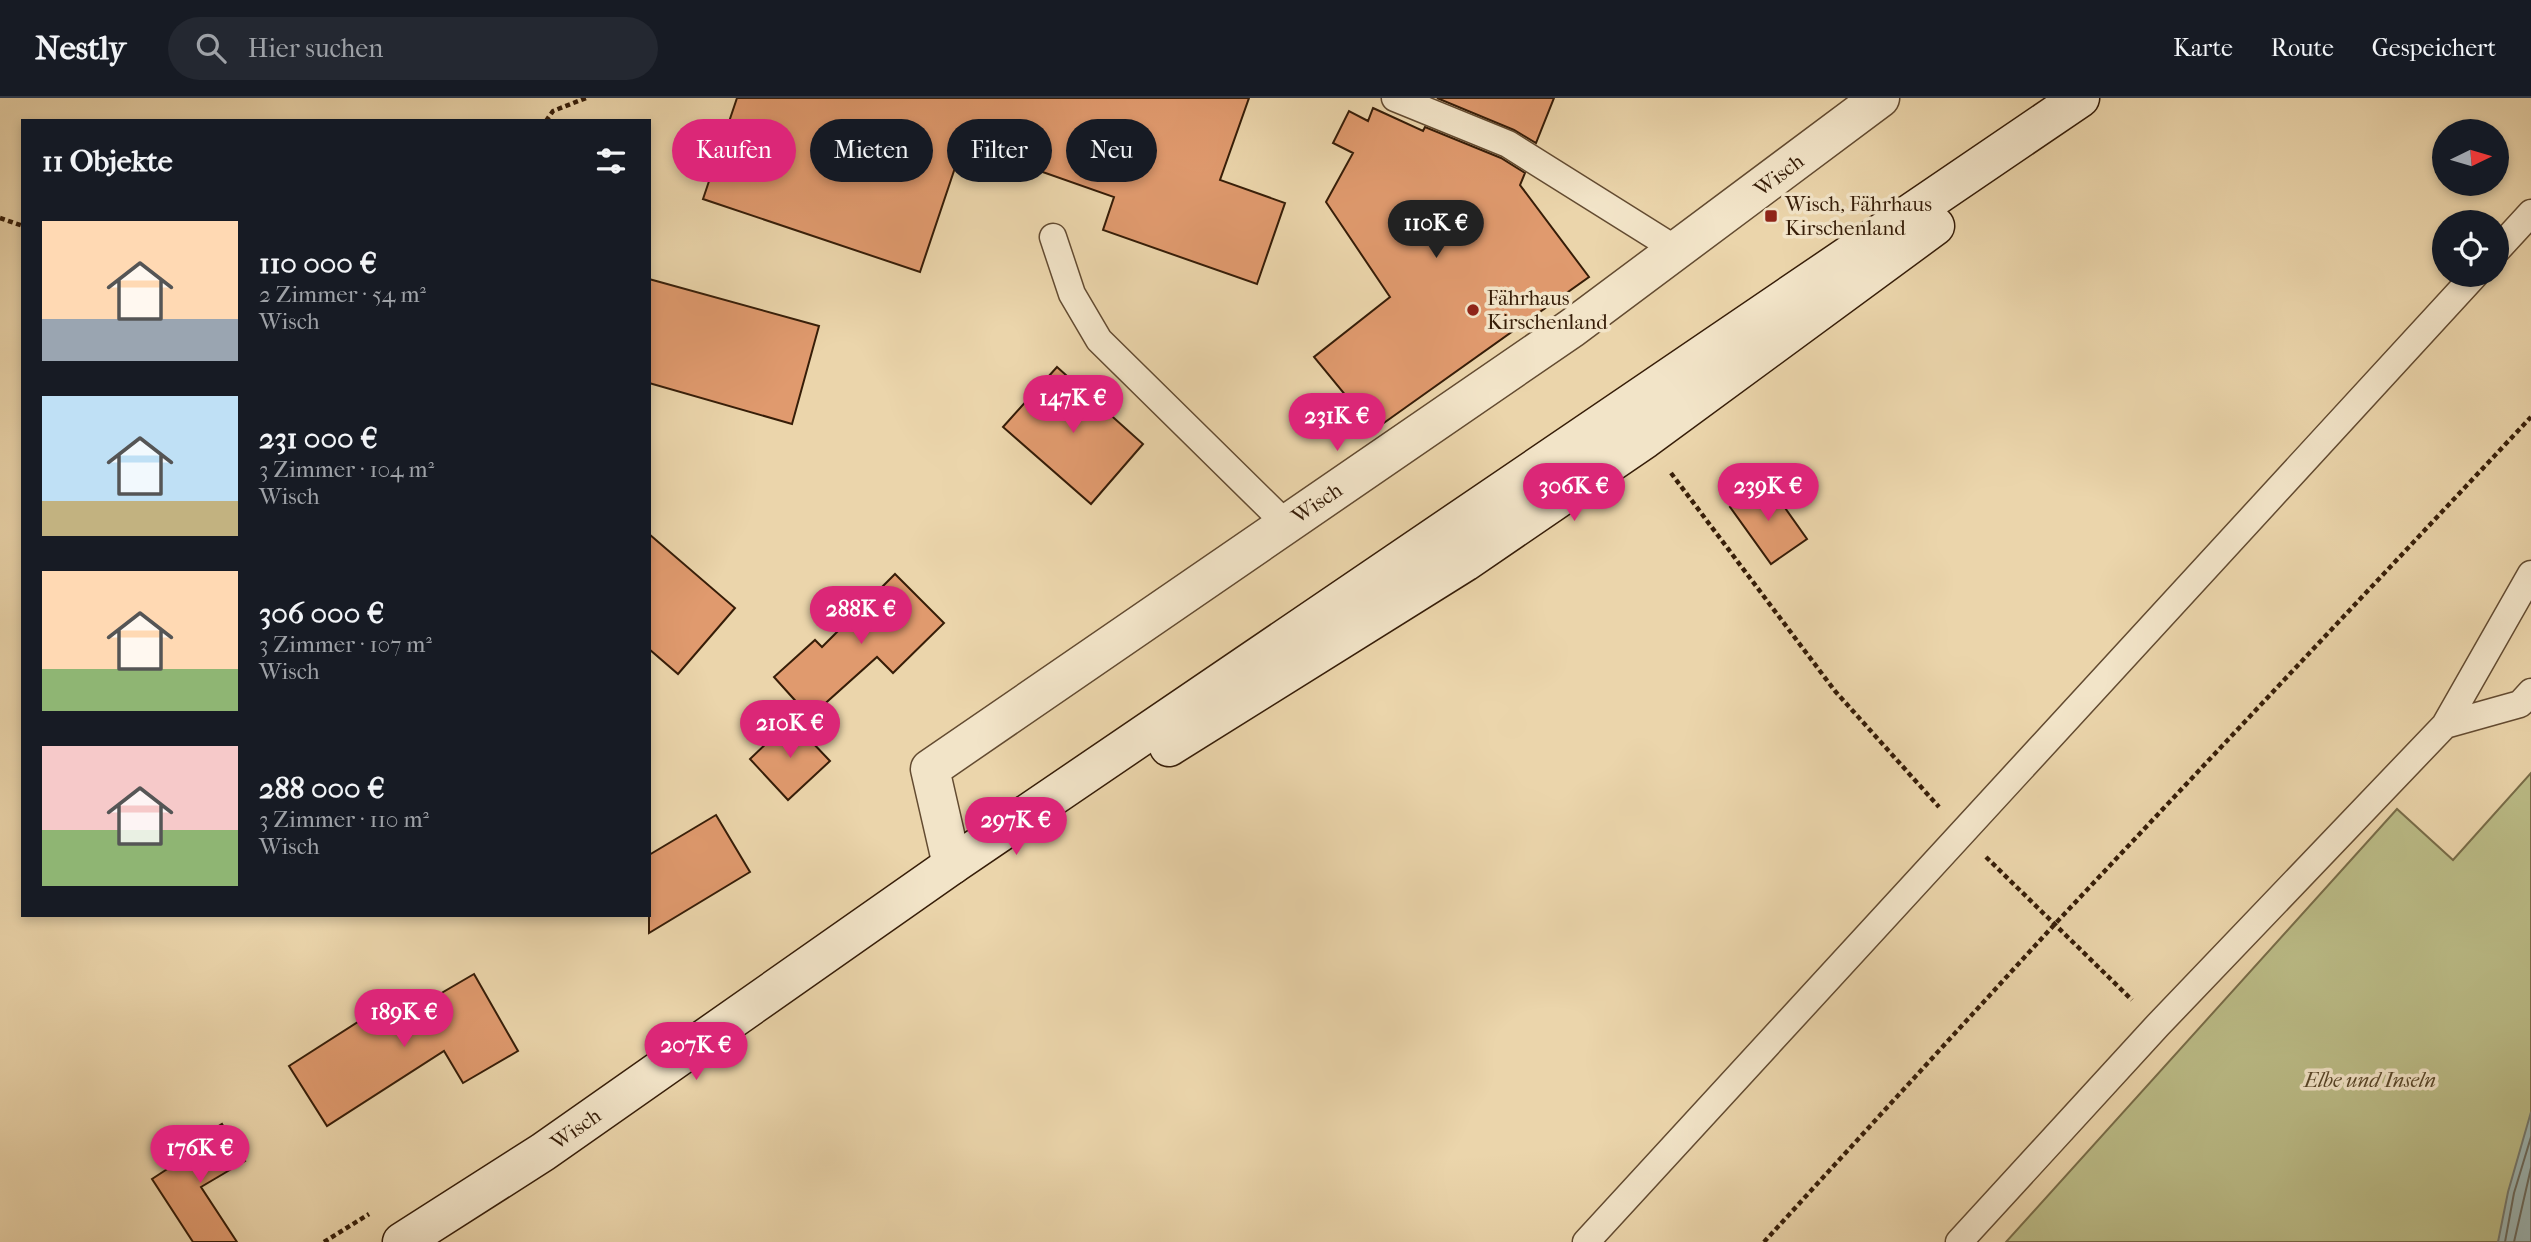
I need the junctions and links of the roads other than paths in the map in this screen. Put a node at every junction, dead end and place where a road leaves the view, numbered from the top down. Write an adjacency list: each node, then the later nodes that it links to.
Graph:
1 (1395, 98): 8 (lane)
2 (1880, 98): 8 (street, Wisch)
3 (2062, 103): 4 (street, Wisch)
4 (2024, 135): 14 (street, Wisch); 14 (street, Wisch)
5 (2531, 213): 7 (lane)
6 (1053, 237): 10 (lane)
7 (2509, 237)
8 (1677, 250): 10 (street, Wisch)
9 (2464, 287): 17 (lane)
10 (1286, 524): 15 (street, Wisch)
11 (2531, 574): 13 (lane)
12 (2531, 691): 13 (lane)
13 (2445, 725): 18 (lane)
14 (1047, 800): 15 (street, Wisch)
15 (952, 865): 16 (street, Wisch)
16 (402, 1242)
17 (1586, 1242)
18 (1959, 1242)

